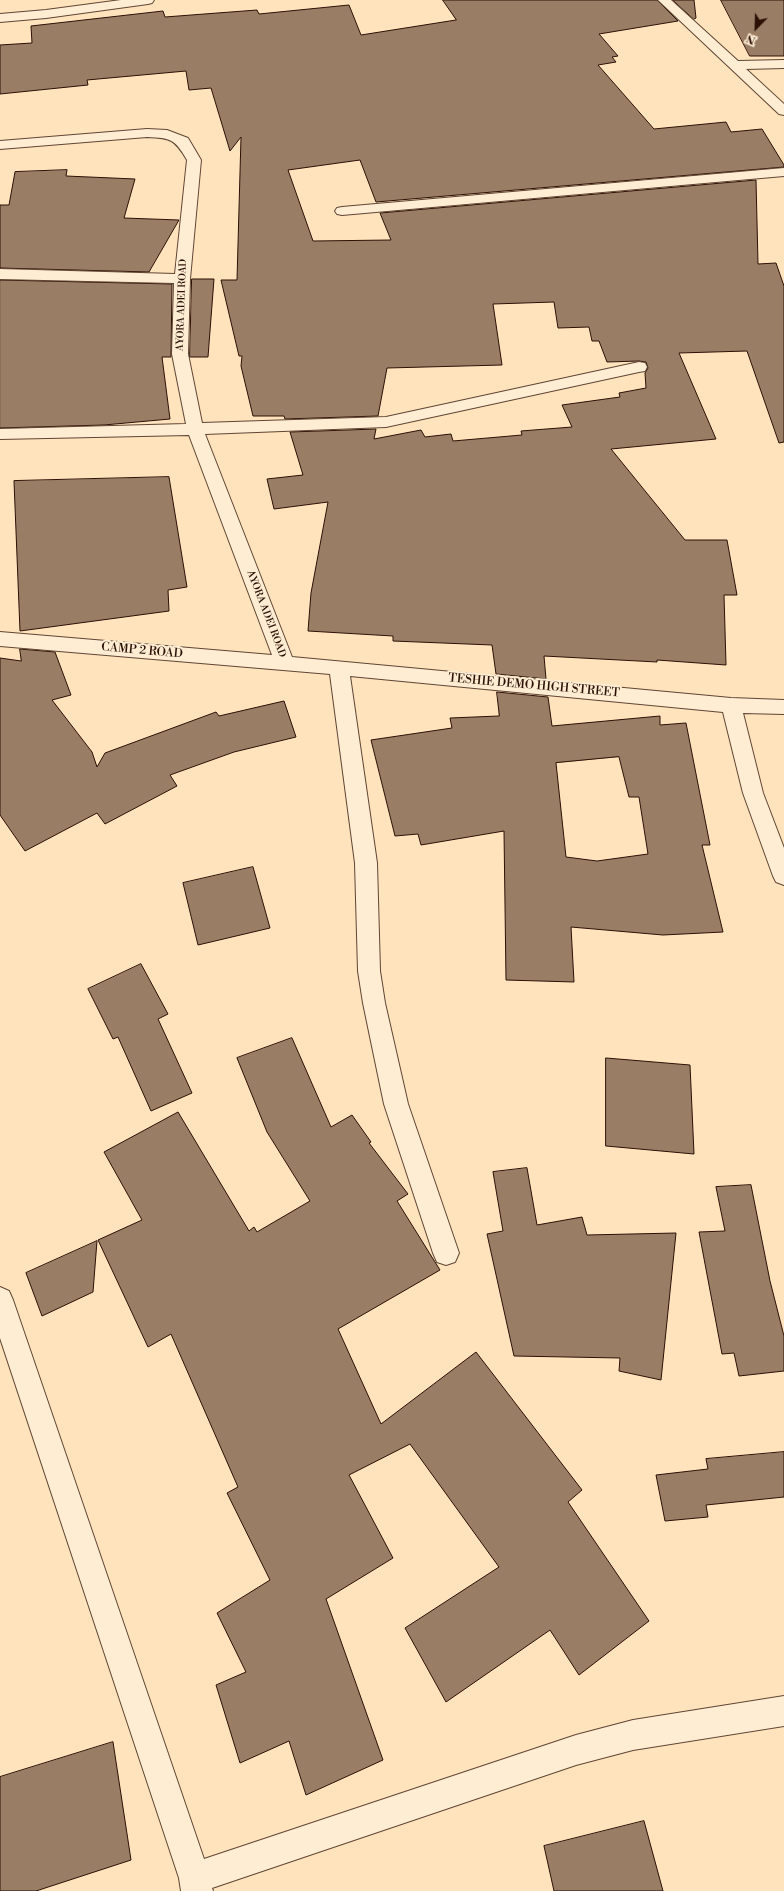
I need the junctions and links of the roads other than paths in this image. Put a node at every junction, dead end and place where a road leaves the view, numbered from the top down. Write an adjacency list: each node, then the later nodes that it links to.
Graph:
1 (148, 0): 3 (street)
2 (664, 0): 5 (street)
3 (0, 18)
4 (784, 64): 5 (street)
5 (736, 65): 6 (street)
6 (784, 111)
7 (0, 145): 11 (street, AYORA ADEI ROAD)
8 (784, 172): 9 (street)
9 (342, 211)
10 (0, 274): 11 (street)
11 (182, 279): 13 (street, AYORA ADEI ROAD)
12 (639, 367): 13 (street)
13 (195, 429): 14 (street); 16 (street, AYORA ADEI ROAD)
14 (0, 434)
15 (0, 640): 16 (street, CAMP 2 ROAD)
16 (285, 663): 17 (street, TESHIE DEMO HIGH STREET)
17 (339, 668): 18 (street, TESHIE DEMO HIGH STREET); 21 (street)
18 (732, 705): 19 (street, TESHIE DEMO HIGH STREET); 20 (street)
19 (784, 707)
20 (784, 876)
21 (446, 1253)
22 (0, 1300): 24 (street)
23 (784, 1711): 24 (street)
24 (196, 1884)

